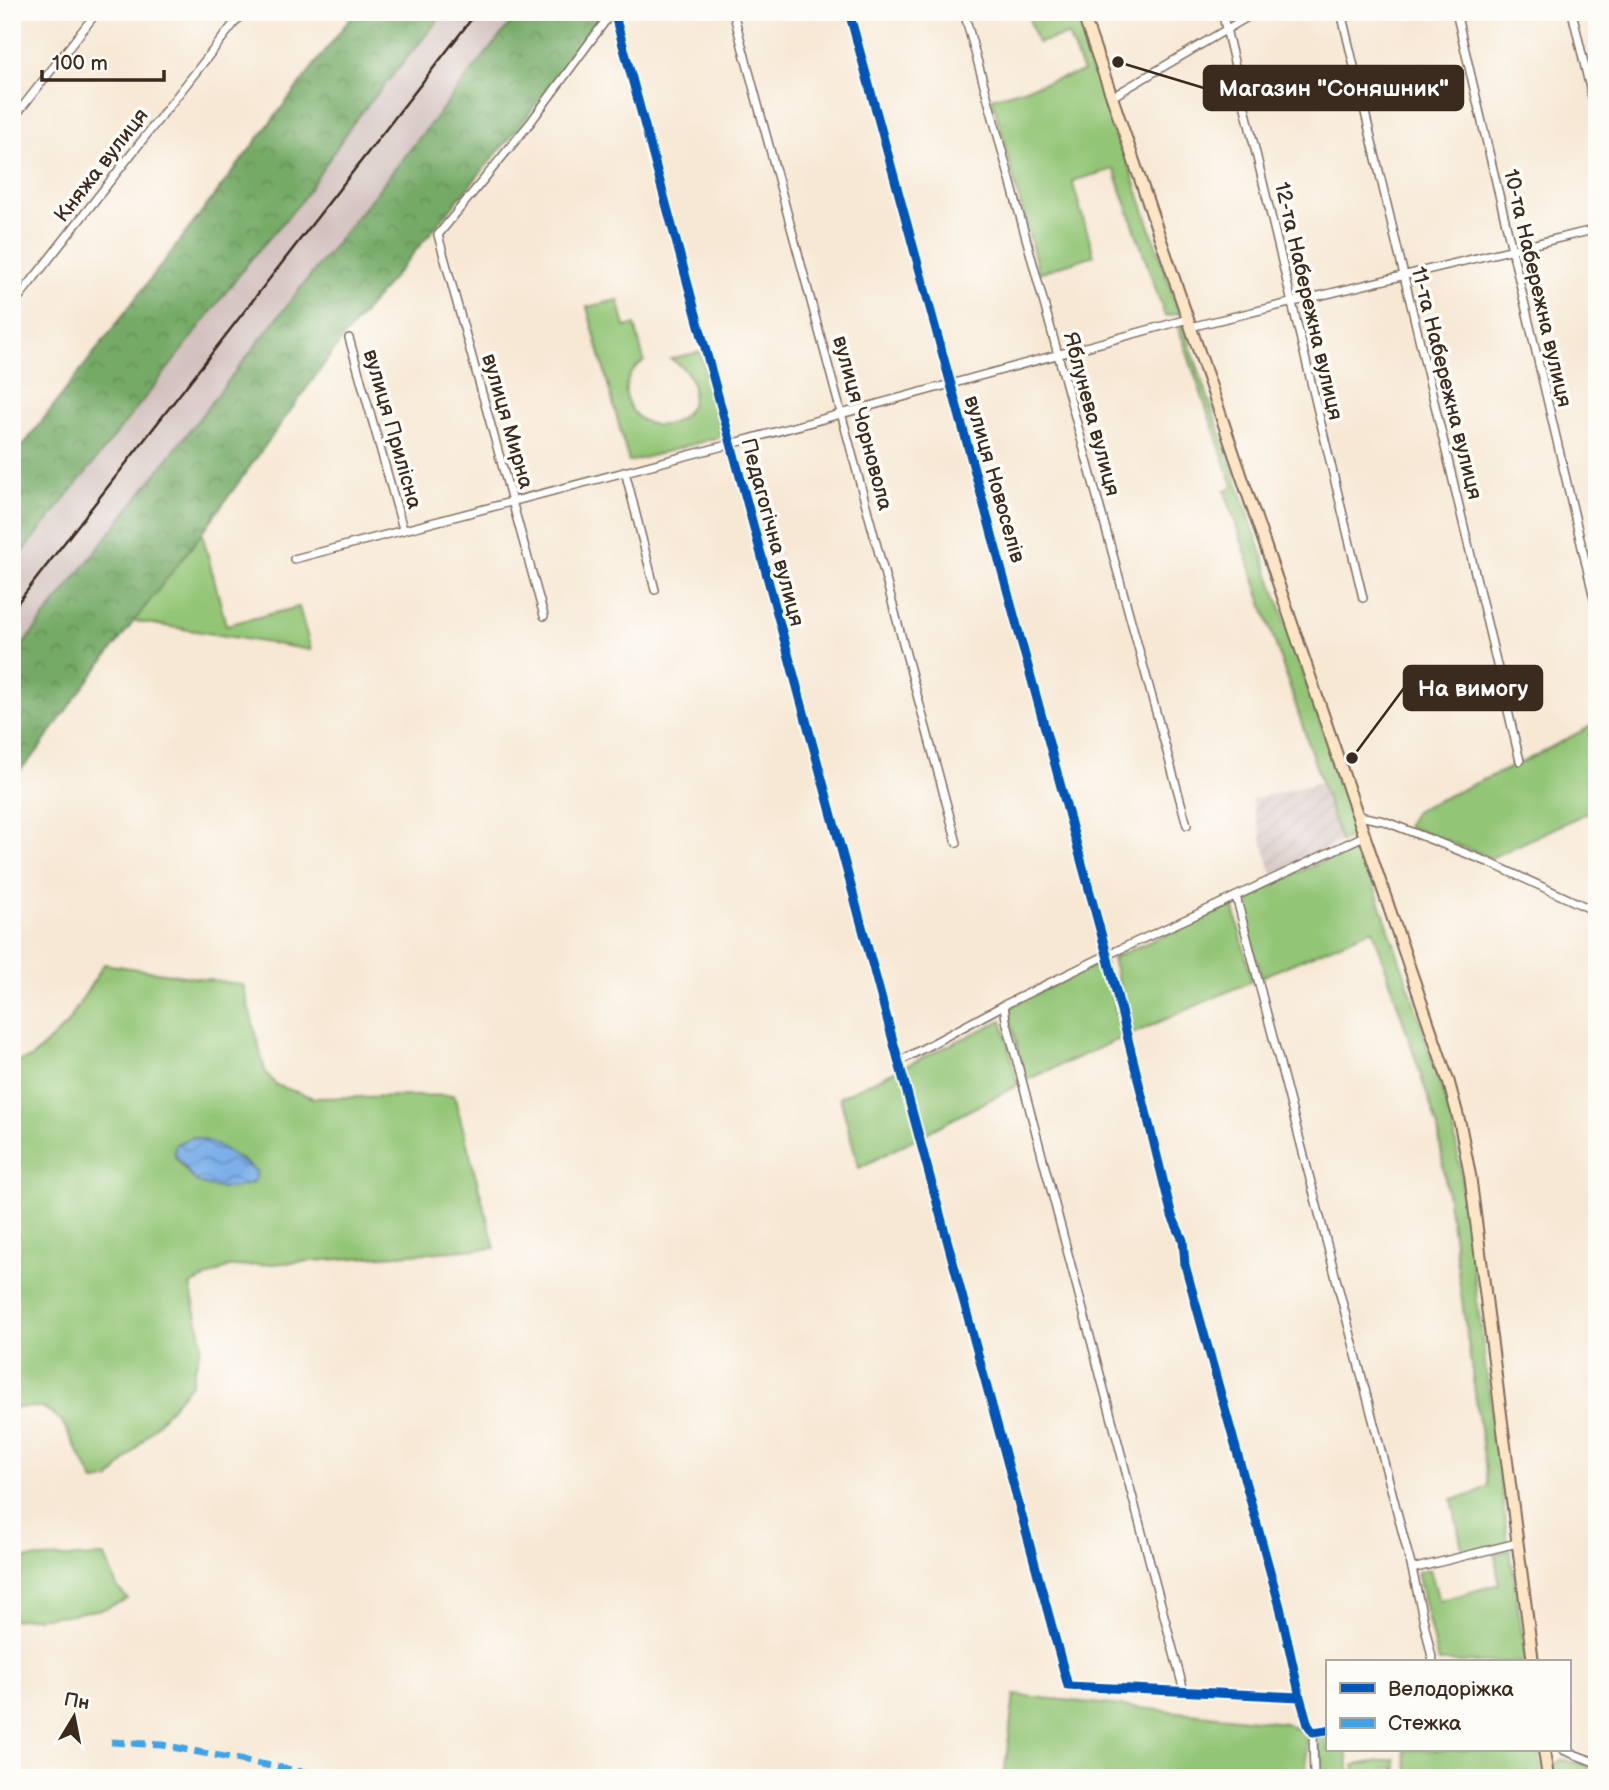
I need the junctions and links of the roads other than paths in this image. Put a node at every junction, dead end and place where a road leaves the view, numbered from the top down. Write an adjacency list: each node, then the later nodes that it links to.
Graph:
1 (97, 12): 16 (street)
2 (243, 12): 21 (street, Княжа вулиця)
3 (613, 12): 27 (street, Педагогічна вулиця); 29 (street, вулиця Мирна)
4 (733, 12): 26 (street, вулиця Чорновола)
5 (849, 12): 25 (street, вулиця Новоселів)
6 (964, 12): 24 (street, Яблунева вулиця)
7 (1082, 12): 14 (street)
8 (1223, 12): 13 (street, 12-та Набережна вулиця)
9 (1256, 12): 13 (street)
10 (1341, 12): 19 (street, 11-та Набережна вулиця)
11 (1456, 12): 18 (street, 10-та Набережна вулиця)
12 (1572, 12): 15 (street)
13 (1227, 29): 14 (street); 20 (street, 12-та Набережна вулиця)
14 (1112, 97): 22 (street)
15 (1597, 118)
16 (12, 120)
17 (1597, 229): 18 (street)
18 (1511, 250): 19 (street); 34 (street, 10-та Набережна вулиця)
19 (1403, 276): 20 (street); 36 (street, 11-та Набережна вулиця)
20 (1291, 302): 22 (street); 33 (street, 12-та Набережна вулиця)
21 (12, 306)
22 (1189, 323): 24 (street); 37 (street)
23 (349, 338): 30 (street, вулиця Прилісна)
24 (1057, 354): 25 (street); 38 (street, Яблунева вулиця)
25 (950, 383): 26 (street); 43 (street, вулиця Новоселів)
26 (842, 413): 27 (street); 40 (street, вулиця Чорновола)
27 (731, 444): 28 (street); 45 (street, Педагогічна вулиця)
28 (625, 471): 29 (street); 32 (street)
29 (513, 500): 30 (street); 35 (street, вулиця Мирна)
30 (403, 529): 31 (street)
31 (294, 559)
32 (655, 590)
33 (1363, 598)
34 (1597, 611)
35 (544, 617)
36 (1520, 761)
37 (1359, 816): 39 (street); 42 (street)
38 (1187, 825)
39 (1366, 835): 41 (street); 46 (street)
40 (957, 844)
41 (1236, 896): 43 (street); 47 (street)
42 (1597, 912)
43 (1107, 955): 44 (street); 51 (street, вулиця Новоселів)
44 (1004, 1005): 45 (street); 50 (street)
45 (900, 1061): 50 (street, Педагогічна вулиця)
46 (1517, 1543): 47 (street); 49 (street)
47 (1412, 1569): 48 (street)
48 (1433, 1660)
49 (1533, 1660)
50 (1184, 1691): 51 (street)
51 (1300, 1697): 53 (street, вулиця Новоселів)
52 (1326, 1730): 53 (street)
53 (1313, 1732): 57 (street, вулиця Новоселів)
54 (1545, 1752): 58 (street)
55 (1568, 1752): 56 (street)
56 (1597, 1763)
57 (1314, 1778)
58 (1548, 1778)

